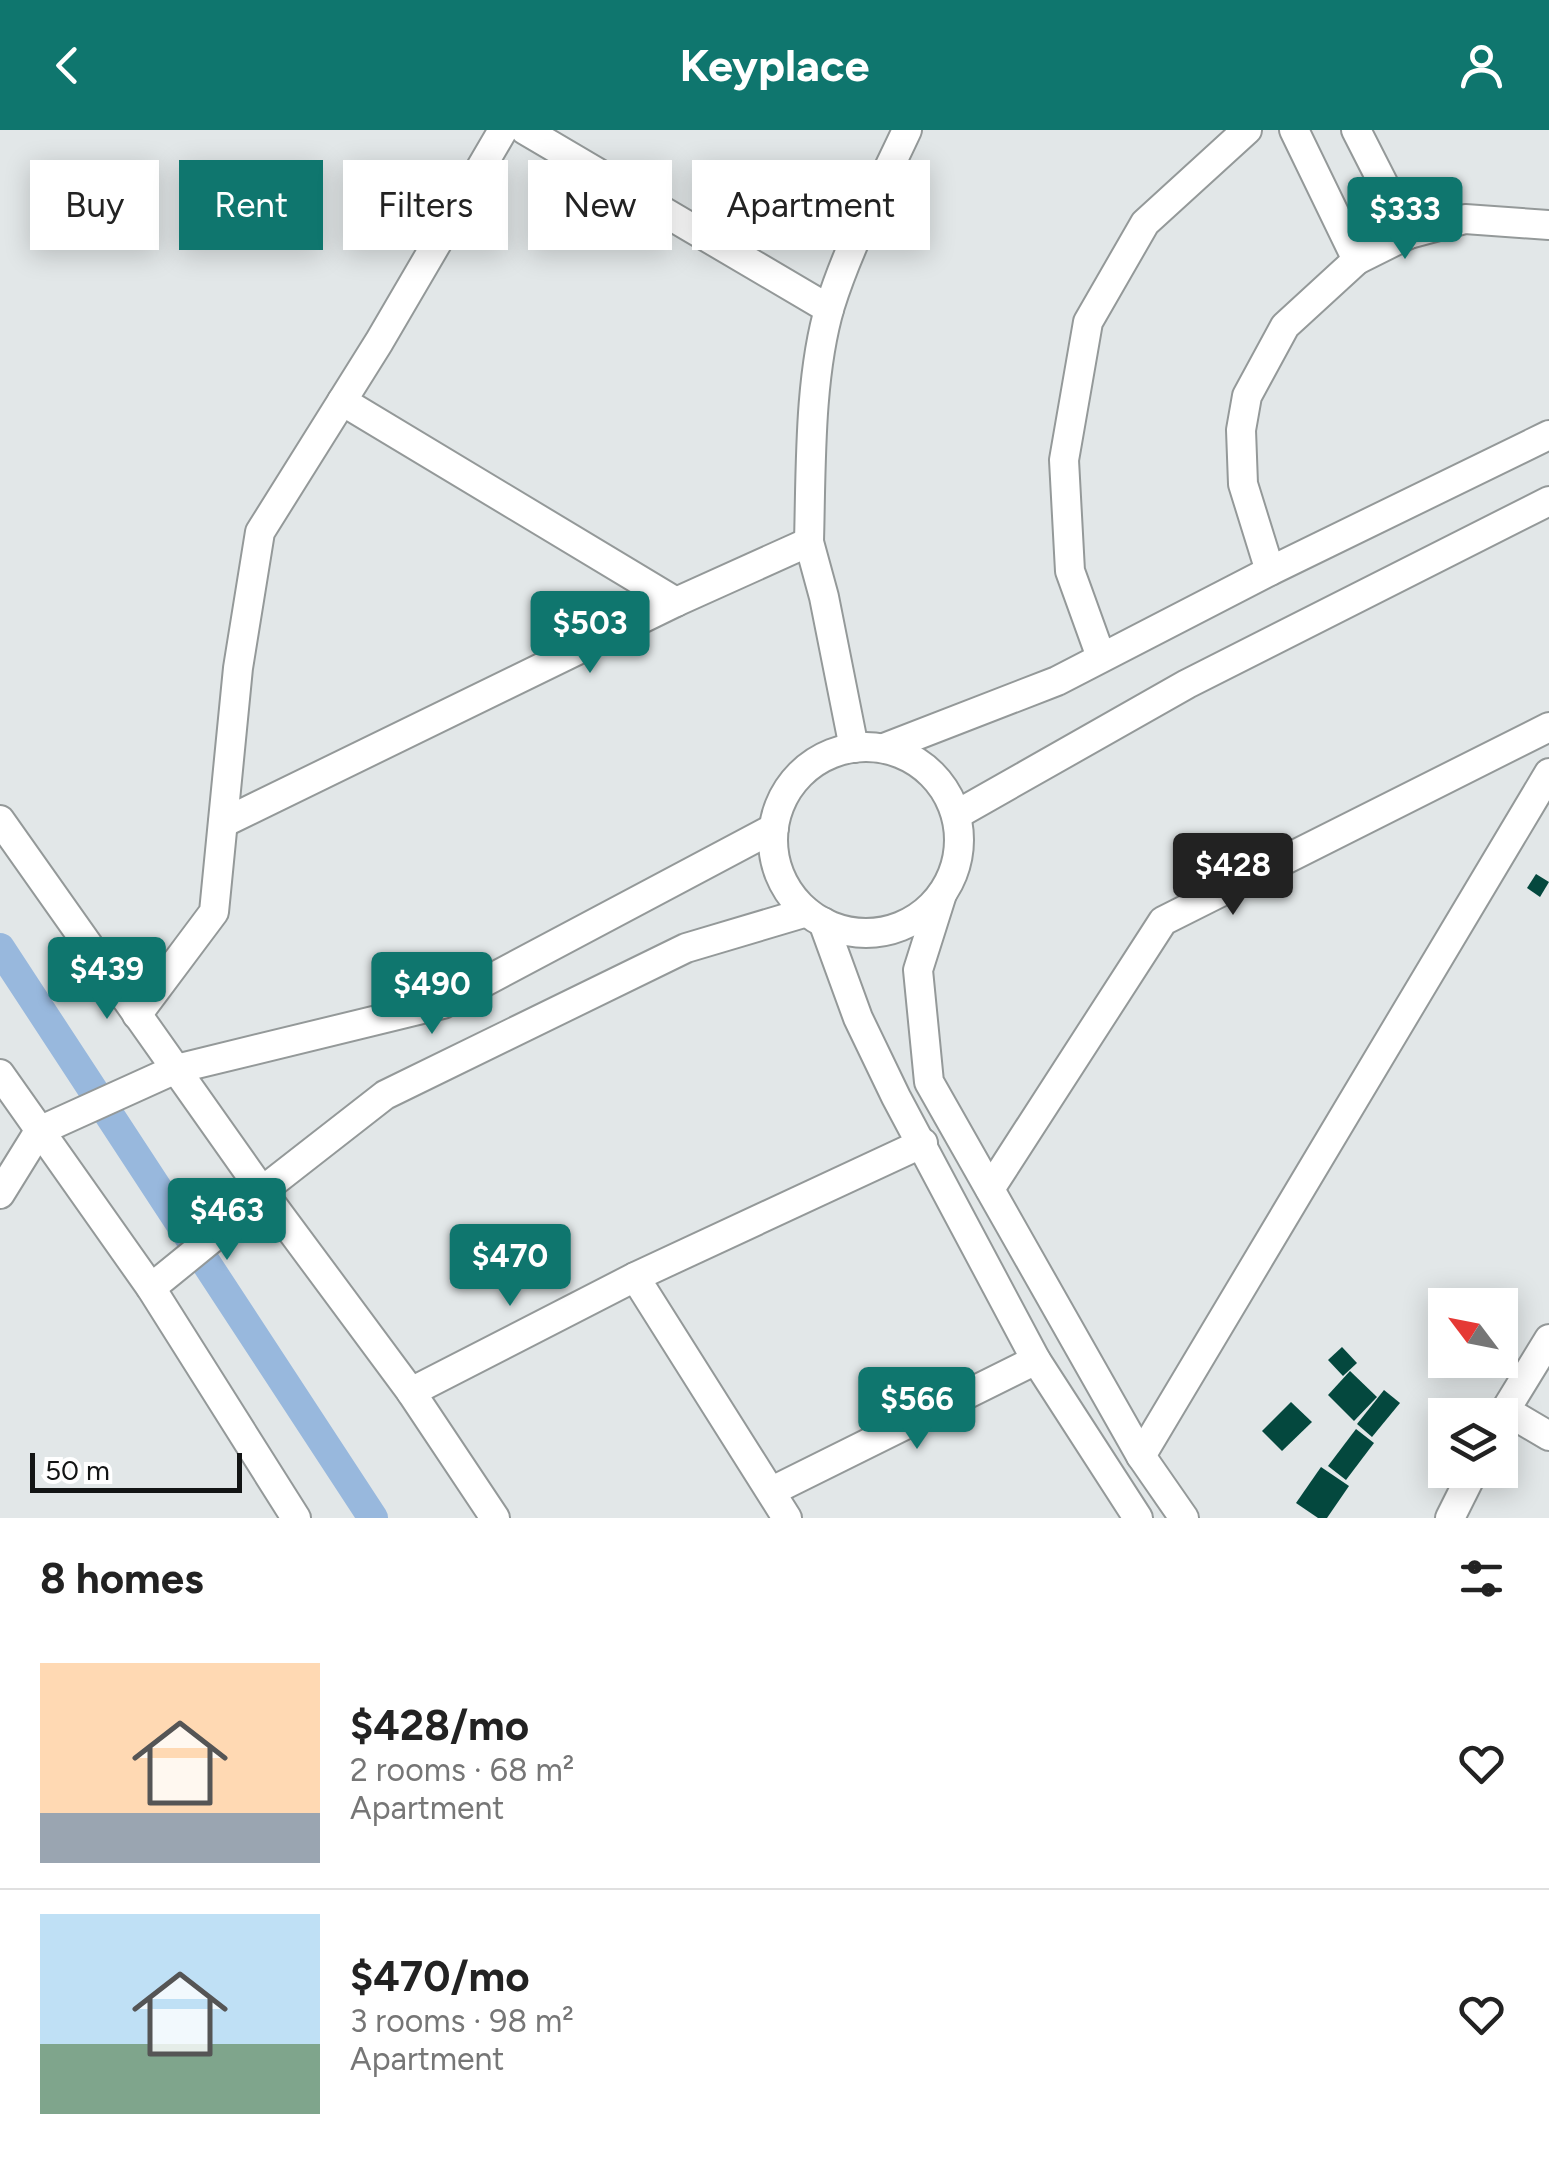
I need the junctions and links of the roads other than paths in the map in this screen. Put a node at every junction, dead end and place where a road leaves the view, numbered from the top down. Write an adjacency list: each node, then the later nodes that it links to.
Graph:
1 (503, 130): 11 (street)
2 (525, 130): 10 (street)
3 (907, 130): 10 (street)
4 (1247, 130): 17 (street)
5 (1294, 130): 9 (street)
6 (1356, 130): 8 (street)
7 (1549, 225): 8 (street)
8 (1410, 234): 9 (street)
9 (1357, 260): 15 (street)
10 (830, 309): 14 (street)
11 (342, 401): 16 (street); 24 (street)
12 (1549, 436): 15 (street)
13 (1549, 501): 22 (street)
14 (809, 542): 16 (street); 19 (street)
15 (1270, 572): 17 (street)
16 (676, 602): 24 (street)
17 (1102, 657): 20 (street)
18 (1549, 728): 33 (street)
19 (854, 748): 20 (street); 25 (street)
20 (884, 748): 22 (street)
21 (1549, 773): 44 (street)
22 (956, 816): 26 (street)
23 (0, 820): 28 (street)
24 (222, 823): 28 (street)
25 (774, 828): 27 (street); 29 (street)
26 (942, 894): 27 (street); 33 (street)
27 (815, 917): 32 (street); 34 (street)
28 (137, 1015): 29 (street)
29 (176, 1069): 31 (street); 34 (street)
30 (0, 1074): 31 (street)
31 (40, 1131): 35 (street); 37 (street)
32 (923, 1144): 36 (street); 39 (street)
33 (990, 1190): 44 (street)
34 (262, 1191): 37 (street); 40 (street)
35 (0, 1194)
36 (635, 1278): 40 (street); 46 (street)
37 (151, 1288): 47 (street)
38 (1549, 1340): 41 (street)
39 (1036, 1360): 46 (street); 50 (street)
40 (412, 1392): 48 (street)
41 (1513, 1398)
42 (1518, 1422): 43 (street)
43 (1549, 1436)
44 (1142, 1456): 51 (street)
45 (1465, 1488): 52 (street)
46 (772, 1492): 49 (street)
47 (296, 1518)
48 (495, 1518)
49 (787, 1518)
50 (1138, 1518)
51 (1184, 1518)
52 (1450, 1518)

